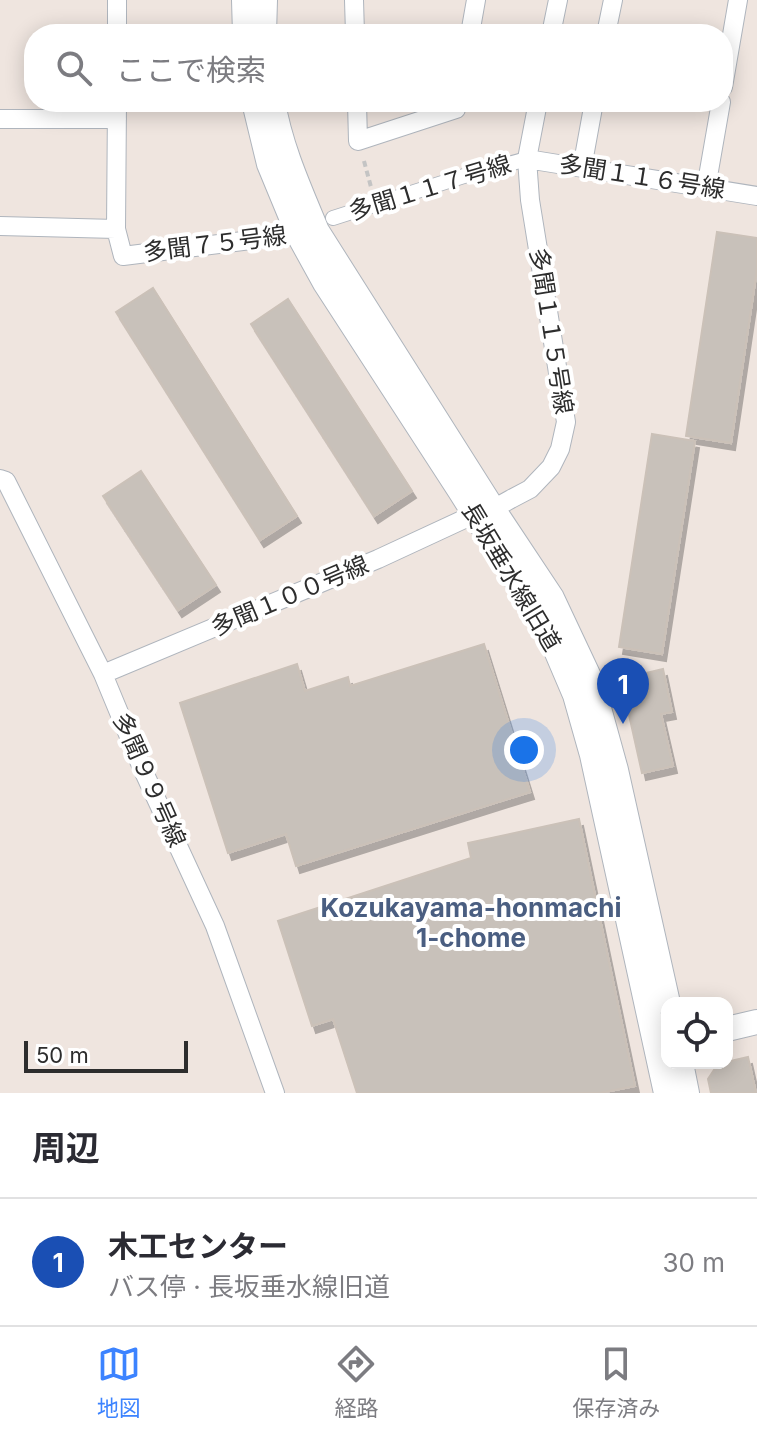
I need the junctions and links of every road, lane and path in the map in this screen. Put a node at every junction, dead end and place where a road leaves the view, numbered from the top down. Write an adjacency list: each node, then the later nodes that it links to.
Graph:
1 (117, 0): 9 (street)
2 (244, 0): 10 (street)
3 (265, 0): 11 (street)
4 (354, 0): 12 (street)
5 (476, 0): 13 (street)
6 (558, 0): 14 (street)
7 (613, 0): 15 (street)
8 (738, 0): 16 (street)
9 (117, 24)
10 (245, 24)
11 (264, 24)
12 (355, 24)
13 (472, 24)
14 (553, 24)
15 (608, 24)
16 (733, 29)
17 (102, 112): 26 (street)
18 (117, 112): 35 (street, 多聞７５号線)
19 (256, 112): 34 (street, 長坂垂水線旧道)
20 (275, 112): 34 (street, 長坂垂水線旧道)
21 (357, 112): 27 (street)
22 (447, 112): 27 (street)
23 (536, 112): 28 (street, 多聞１１５号線)
24 (592, 112): 29 (street)
25 (719, 112): 30 (street)
26 (0, 119)
27 (358, 141): 32 (path)
28 (527, 159): 29 (street, 多聞１１６号線); 32 (street, 多聞１１７号線); 37 (street, 多聞１１５号線)
29 (582, 168): 30 (street, 多聞１１６号線)
30 (706, 188): 31 (street, 多聞１１６号線)
31 (757, 196)
32 (376, 204): 34 (street, 多聞１１７号線)
33 (0, 226): 35 (street)
34 (316, 228): 35 (street, 多聞７５号線); 37 (street, 長坂垂水線旧道)
35 (116, 229)
36 (0, 479): 38 (street, 多聞９９号線)
37 (484, 511): 38 (street, 多聞１００号線); 39 (street, 長坂垂水線旧道); 42 (street, 長坂垂水線旧道)
38 (103, 674): 45 (street, 多聞９９号線)
39 (667, 997)
40 (757, 1022): 41 (street)
41 (733, 1028)
42 (661, 1040)
43 (664, 1069): 46 (street, 長坂垂水線旧道)
44 (682, 1069): 47 (street)
45 (275, 1093)
46 (666, 1093)
47 (687, 1093)

